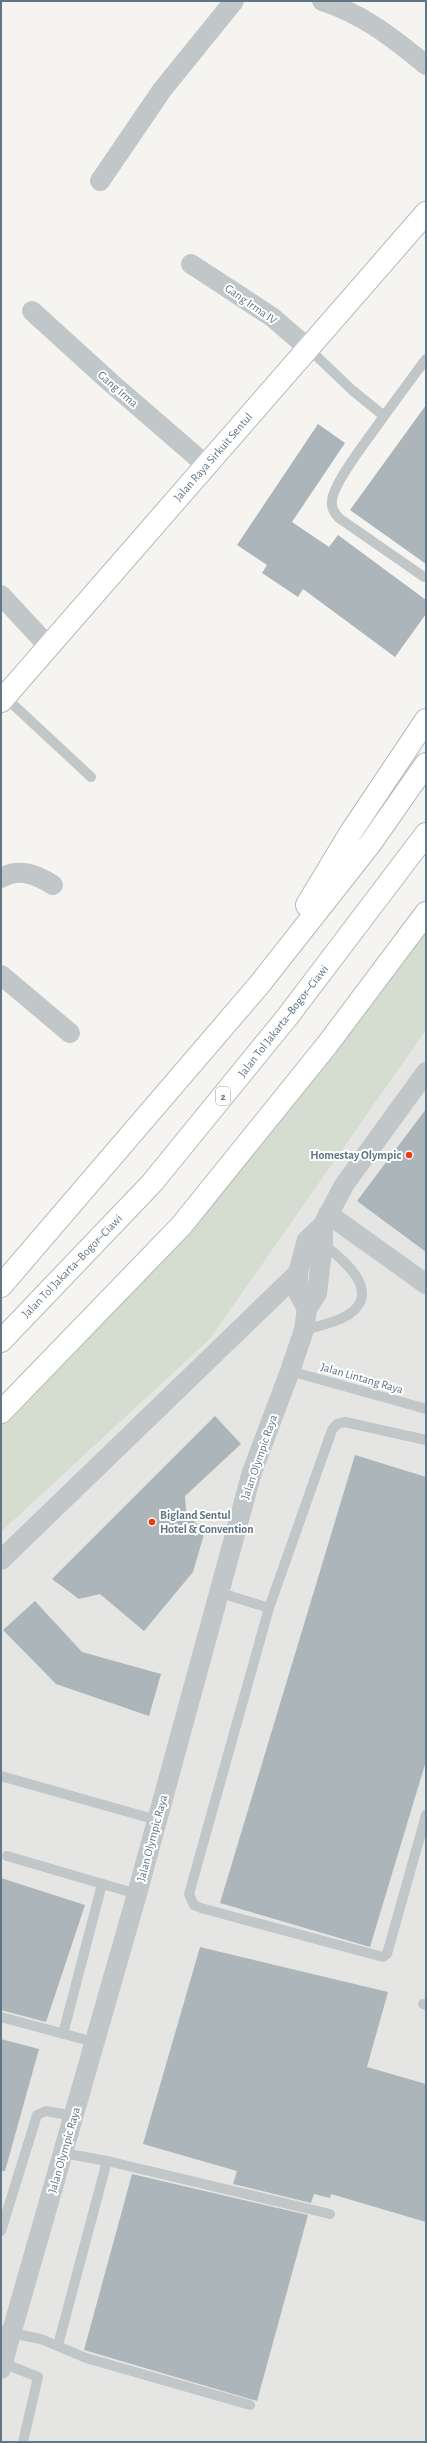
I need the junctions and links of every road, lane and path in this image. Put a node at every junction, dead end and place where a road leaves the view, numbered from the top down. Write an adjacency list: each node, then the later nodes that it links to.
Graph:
1 (234, 1): 4 (street)
2 (322, 1): 3 (street)
3 (426, 65)
4 (100, 181)
5 (426, 213): 8 (main road, Jalan Raya Sirkuit Sentul)
6 (191, 264): 8 (street, Gang Irma IV)
7 (32, 311): 11 (street, Gang Irma)
8 (308, 348): 10 (lane); 11 (main road, Jalan Raya Sirkuit Sentul)
9 (426, 359): 10 (lane)
10 (384, 416): 12 (lane)
11 (206, 465): 14 (main road, Jalan Raya Sirkuit Sentul)
12 (424, 577)
13 (1, 594): 14 (street)
14 (50, 647): 15 (main road, Jalan Raya Sirkuit Sentul)
15 (3, 699): 18 (lane)
16 (426, 720): 24 (main road)
17 (426, 764): 24 (main road)
18 (91, 777)
19 (426, 834): 33 (main road, Jalan Tol Jakarta–Bogor–Ciawi / 2)
20 (1, 878): 21 (street)
21 (53, 885)
22 (426, 913): 36 (main road)
23 (1, 975): 25 (street)
24 (259, 985): 30 (main road)
25 (70, 1033)
26 (426, 1072): 27 (street, Jalan Olympic Raya)
27 (320, 1231): 28 (street, Jalan Olympic Raya); 29 (street); 31 (street, Jalan Olympic Raya); 32 (lane)
28 (298, 1273): 31 (street, Jalan Olympic Raya); 38 (street)
29 (426, 1284)
30 (1, 1286)
31 (307, 1309): 32 (street, Jalan Olympic Raya)
32 (304, 1330): 34 (street, Jalan Olympic Raya)
33 (1, 1341)
34 (290, 1371): 35 (lane, Jalan Lintang Raya); 39 (street, Jalan Olympic Raya)
35 (426, 1409)
36 (1, 1412)
37 (426, 1440): 40 (lane)
38 (1, 1560)
39 (218, 1592): 40 (lane); 43 (street, Jalan Olympic Raya)
40 (269, 1608): 42 (lane)
41 (1, 1776): 43 (lane)
42 (426, 1815)
43 (157, 1820): 46 (street, Jalan Olympic Raya)
44 (7, 1856): 45 (lane)
45 (102, 1884): 46 (lane); 48 (lane)
46 (137, 1894): 49 (street, Jalan Olympic Raya)
47 (1, 2017): 48 (lane)
48 (63, 2034): 49 (lane)
49 (94, 2042): 50 (street, Jalan Olympic Raya)
50 (74, 2116): 51 (street, Jalan Olympic Raya); 54 (lane)
51 (63, 2153): 52 (lane); 55 (street, Jalan Olympic Raya)
52 (107, 2161): 53 (lane); 56 (lane)
53 (330, 2214)
54 (1, 2231)
55 (6, 2332): 56 (lane); 57 (street, Jalan Olympic Raya)
56 (58, 2345): 58 (lane)
57 (2, 2366): 59 (lane)
58 (250, 2405)
59 (23, 2442)

